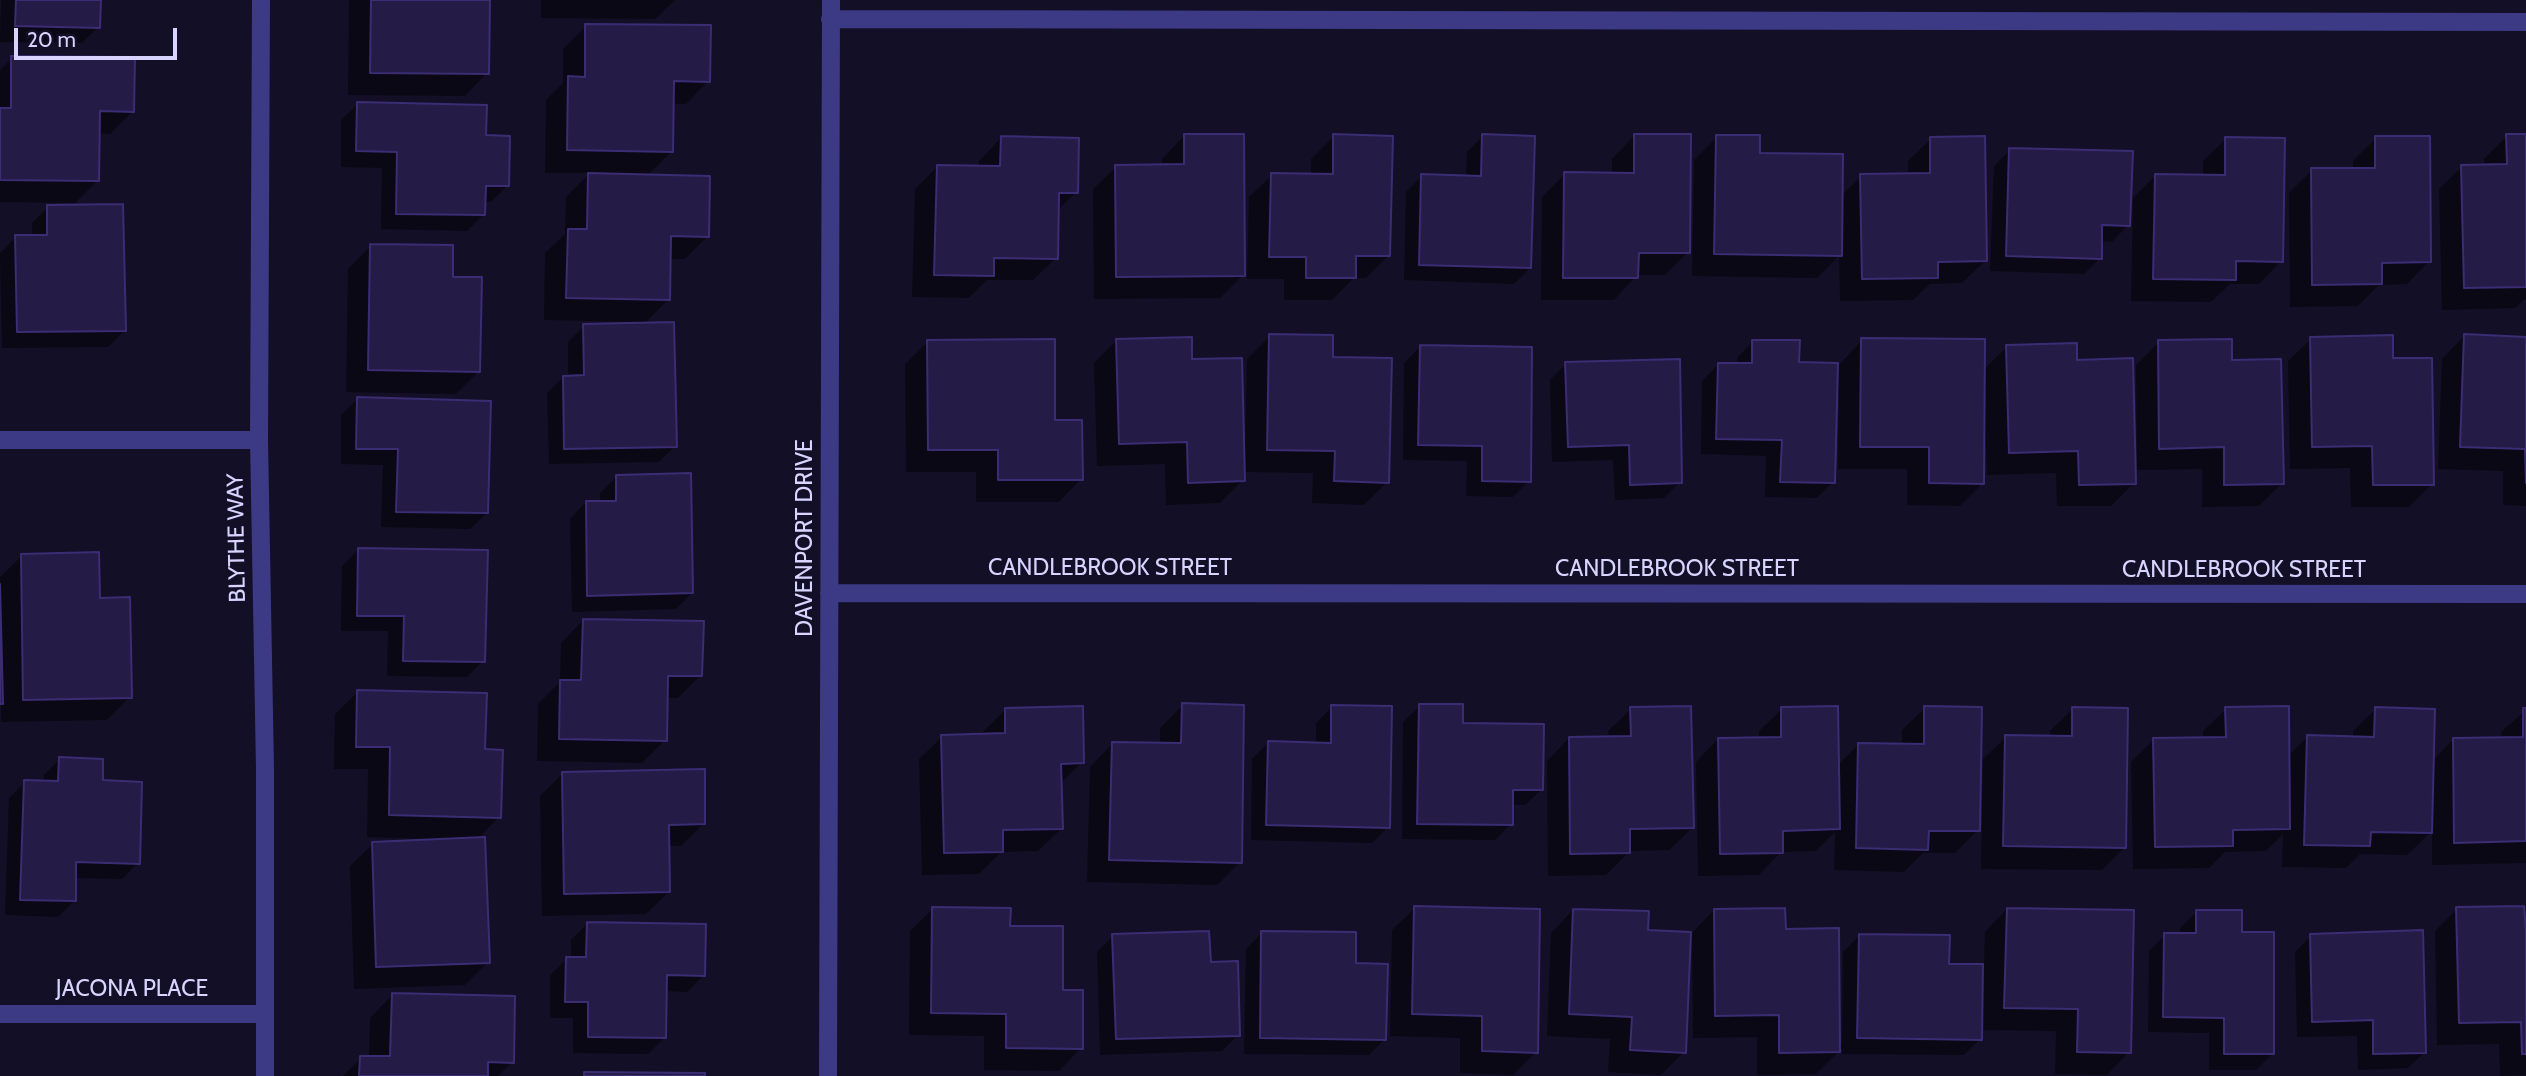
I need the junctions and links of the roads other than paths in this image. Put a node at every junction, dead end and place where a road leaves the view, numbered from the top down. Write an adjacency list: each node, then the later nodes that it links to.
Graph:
1 (261, 0): 6 (street, BLYTHE WAY)
2 (831, 0): 3 (street, DAVENPORT DRIVE)
3 (830, 19): 4 (street); 7 (street, DAVENPORT DRIVE)
4 (2526, 22)
5 (0, 440): 6 (street)
6 (259, 440): 10 (street, BLYTHE WAY)
7 (829, 593): 8 (street, CANDLEBROOK STREET); 12 (street, DAVENPORT DRIVE)
8 (2526, 594)
9 (0, 1014): 10 (street, JACONA PLACE)
10 (265, 1014): 11 (street, BLYTHE WAY)
11 (265, 1076)
12 (828, 1076)

